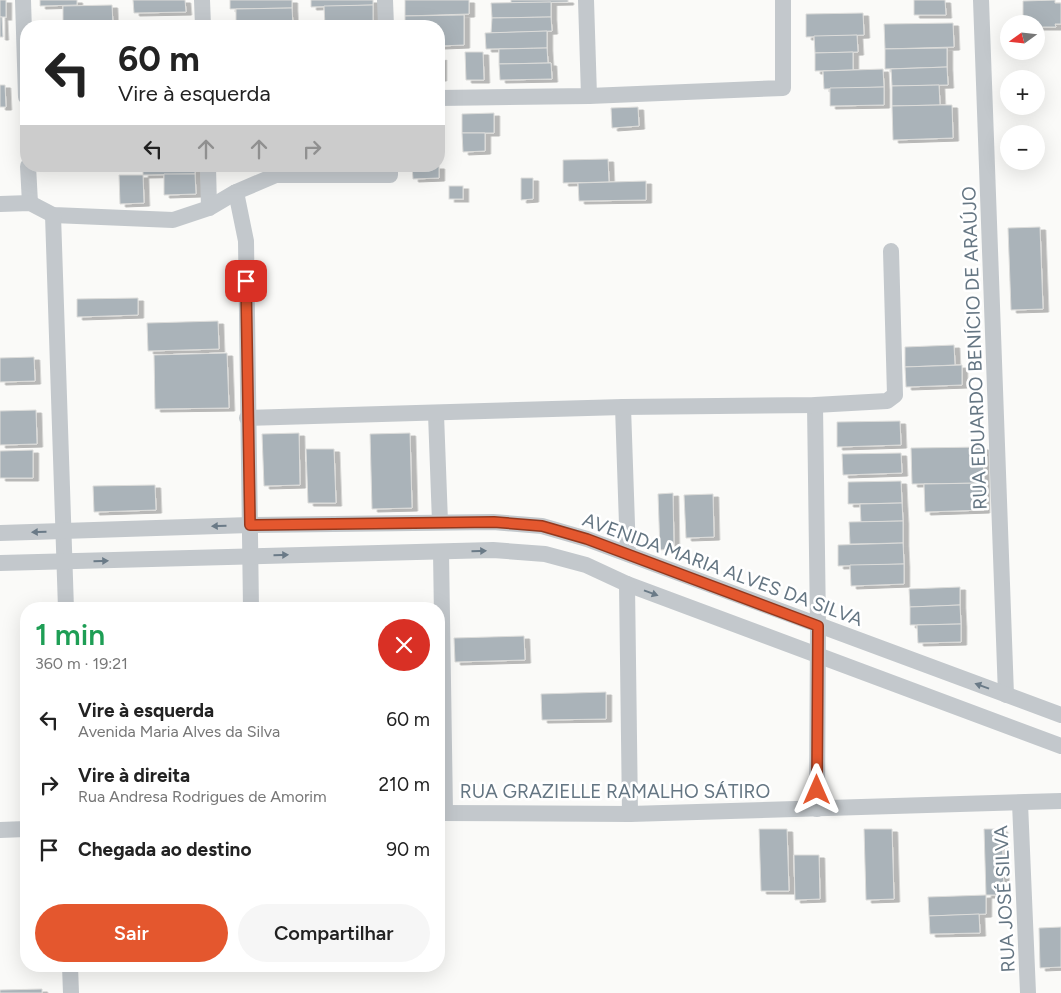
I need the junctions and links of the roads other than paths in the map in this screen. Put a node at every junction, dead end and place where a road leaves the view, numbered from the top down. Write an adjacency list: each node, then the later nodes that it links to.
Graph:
1 (23, 0): 7 (street)
2 (202, 0): 8 (street)
3 (385, 0): 9 (street)
4 (586, 0): 10 (street)
5 (782, 0): 10 (street)
6 (981, 0): 40 (street, RUA EDUARDO BENÍCIO DE ARAÚJO)
7 (24, 20)
8 (203, 20)
9 (386, 20)
10 (589, 96): 11 (street)
11 (445, 98)
12 (28, 172): 16 (street)
13 (208, 172): 18 (street)
14 (352, 172): 15 (street)
15 (236, 192): 18 (street); 24 (street)
16 (30, 203): 17 (street); 19 (street)
17 (0, 204)
18 (209, 208): 19 (street)
19 (53, 215): 27 (street)
20 (891, 251): 21 (street)
21 (815, 405): 22 (street); 38 (street)
22 (623, 407): 23 (street); 30 (street)
23 (436, 414): 24 (street); 25 (street)
24 (247, 418): 26 (street)
25 (440, 522): 26 (street, AVENIDA MARIA ALVES DA SILVA); 30 (street, AVENIDA MARIA ALVES DA SILVA)
26 (250, 525): 27 (street, AVENIDA MARIA ALVES DA SILVA, one-way to 27); 31 (street)
27 (65, 531): 28 (street, AVENIDA MARIA ALVES DA SILVA, one-way to 28); 32 (street)
28 (0, 533)
29 (440, 552): 31 (street, one-way to 29); 34 (street, one-way to 34); 37 (street)
30 (628, 554): 38 (street, AVENIDA MARIA ALVES DA SILVA)
31 (251, 555): 32 (street, one-way to 31); 36 (street)
32 (65, 562): 33 (street); 35 (street)
33 (0, 563)
34 (627, 584): 39 (street, one-way to 39); 47 (street)
35 (66, 602)
36 (252, 602)
37 (440, 602)
38 (818, 626): 39 (street); 40 (street, AVENIDA MARIA ALVES DA SILVA, one-way to 38)
39 (818, 654): 42 (street); 45 (street)
40 (1006, 695): 41 (street, AVENIDA MARIA ALVES DA SILVA)
41 (1061, 715)
42 (1061, 746)
43 (1061, 801): 44 (street, RUA GRAZIELLE RAMALHO SÁTIRO)
44 (1020, 803): 45 (street, RUA GRAZIELLE RAMALHO SÁTIRO); 52 (street, RUA JOSÉ SILVA)
45 (817, 810): 47 (street, RUA GRAZIELLE RAMALHO SÁTIRO)
46 (445, 812): 47 (street, RUA GRAZIELLE RAMALHO SÁTIRO)
47 (630, 814)
48 (20, 828): 49 (street)
49 (0, 830)
50 (70, 972): 51 (street)
51 (70, 993)
52 (1028, 993)

